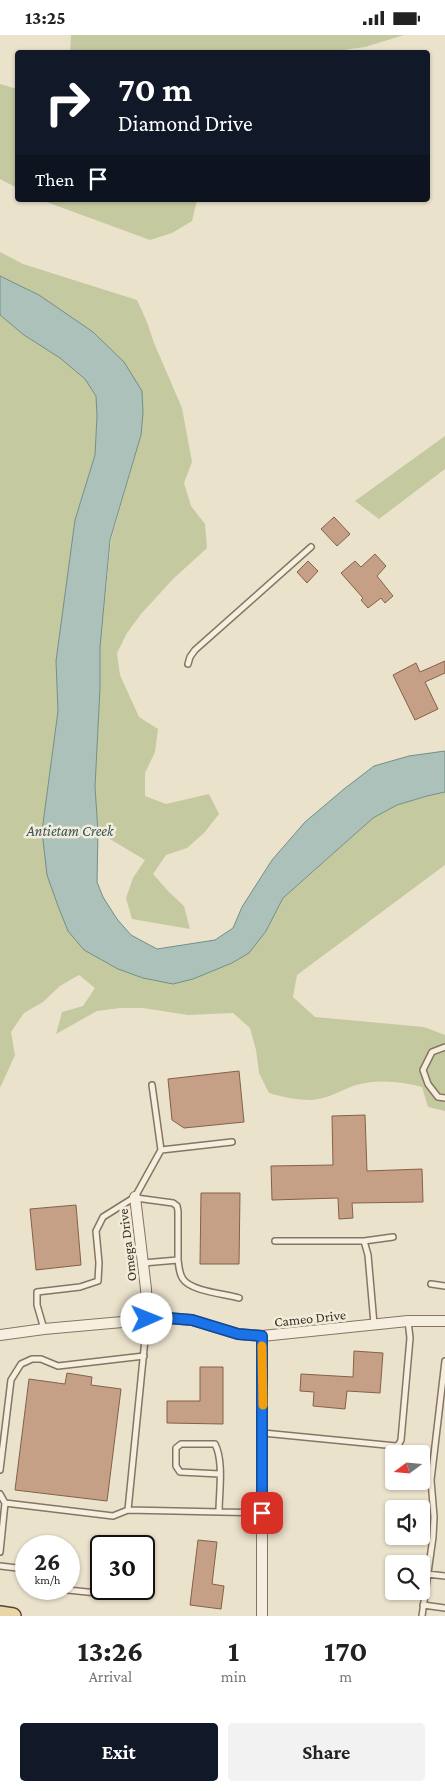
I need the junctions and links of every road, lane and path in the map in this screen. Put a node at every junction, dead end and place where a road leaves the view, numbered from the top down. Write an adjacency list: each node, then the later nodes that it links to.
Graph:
1 (311, 547): 2 (lane)
2 (188, 664)
3 (445, 1047): 5 (lane)
4 (152, 1085): 7 (lane)
5 (445, 1098)
6 (232, 1142): 7 (lane)
7 (161, 1151): 8 (lane)
8 (135, 1197): 12 (lane); 13 (street, Omega Drive); 21 (lane)
9 (393, 1237): 11 (lane)
10 (275, 1241): 11 (lane)
11 (364, 1241): 20 (lane)
12 (178, 1260): 13 (lane); 16 (lane)
13 (143, 1263): 17 (street, Omega Drive)
14 (431, 1284): 15 (lane)
15 (445, 1286)
16 (239, 1298)
17 (147, 1319): 21 (street, Cameo Drive); 23 (street, Cameo Drive); 24 (lane)
18 (408, 1321): 19 (street, Cameo Drive); 20 (street, Cameo Drive); 27 (lane)
19 (445, 1321)
20 (374, 1325): 23 (street, Cameo Drive)
21 (44, 1329): 22 (street, Cameo Drive)
22 (0, 1335)
23 (262, 1336): 27 (street)
24 (144, 1356): 28 (lane); 32 (lane)
25 (445, 1361): 26 (lane)
26 (443, 1395): 36 (lane)
27 (263, 1433): 34 (street)
28 (0, 1470)
29 (220, 1474): 29 (lane); 33 (lane)
30 (0, 1494): 31 (lane)
31 (5, 1503): 32 (lane); 35 (lane)
32 (128, 1509): 33 (lane)
33 (219, 1512): 34 (lane)
34 (262, 1513): 46 (street)
35 (0, 1551)
36 (429, 1555)
37 (0, 1566): 38 (lane)
38 (15, 1568)
39 (430, 1574): 40 (lane)
40 (445, 1576)
41 (424, 1600): 42 (lane)
42 (423, 1605): 43 (lane); 47 (lane)
43 (445, 1608)
44 (0, 1614): 45 (main road)
45 (13, 1616)
46 (262, 1616)
47 (422, 1616)

